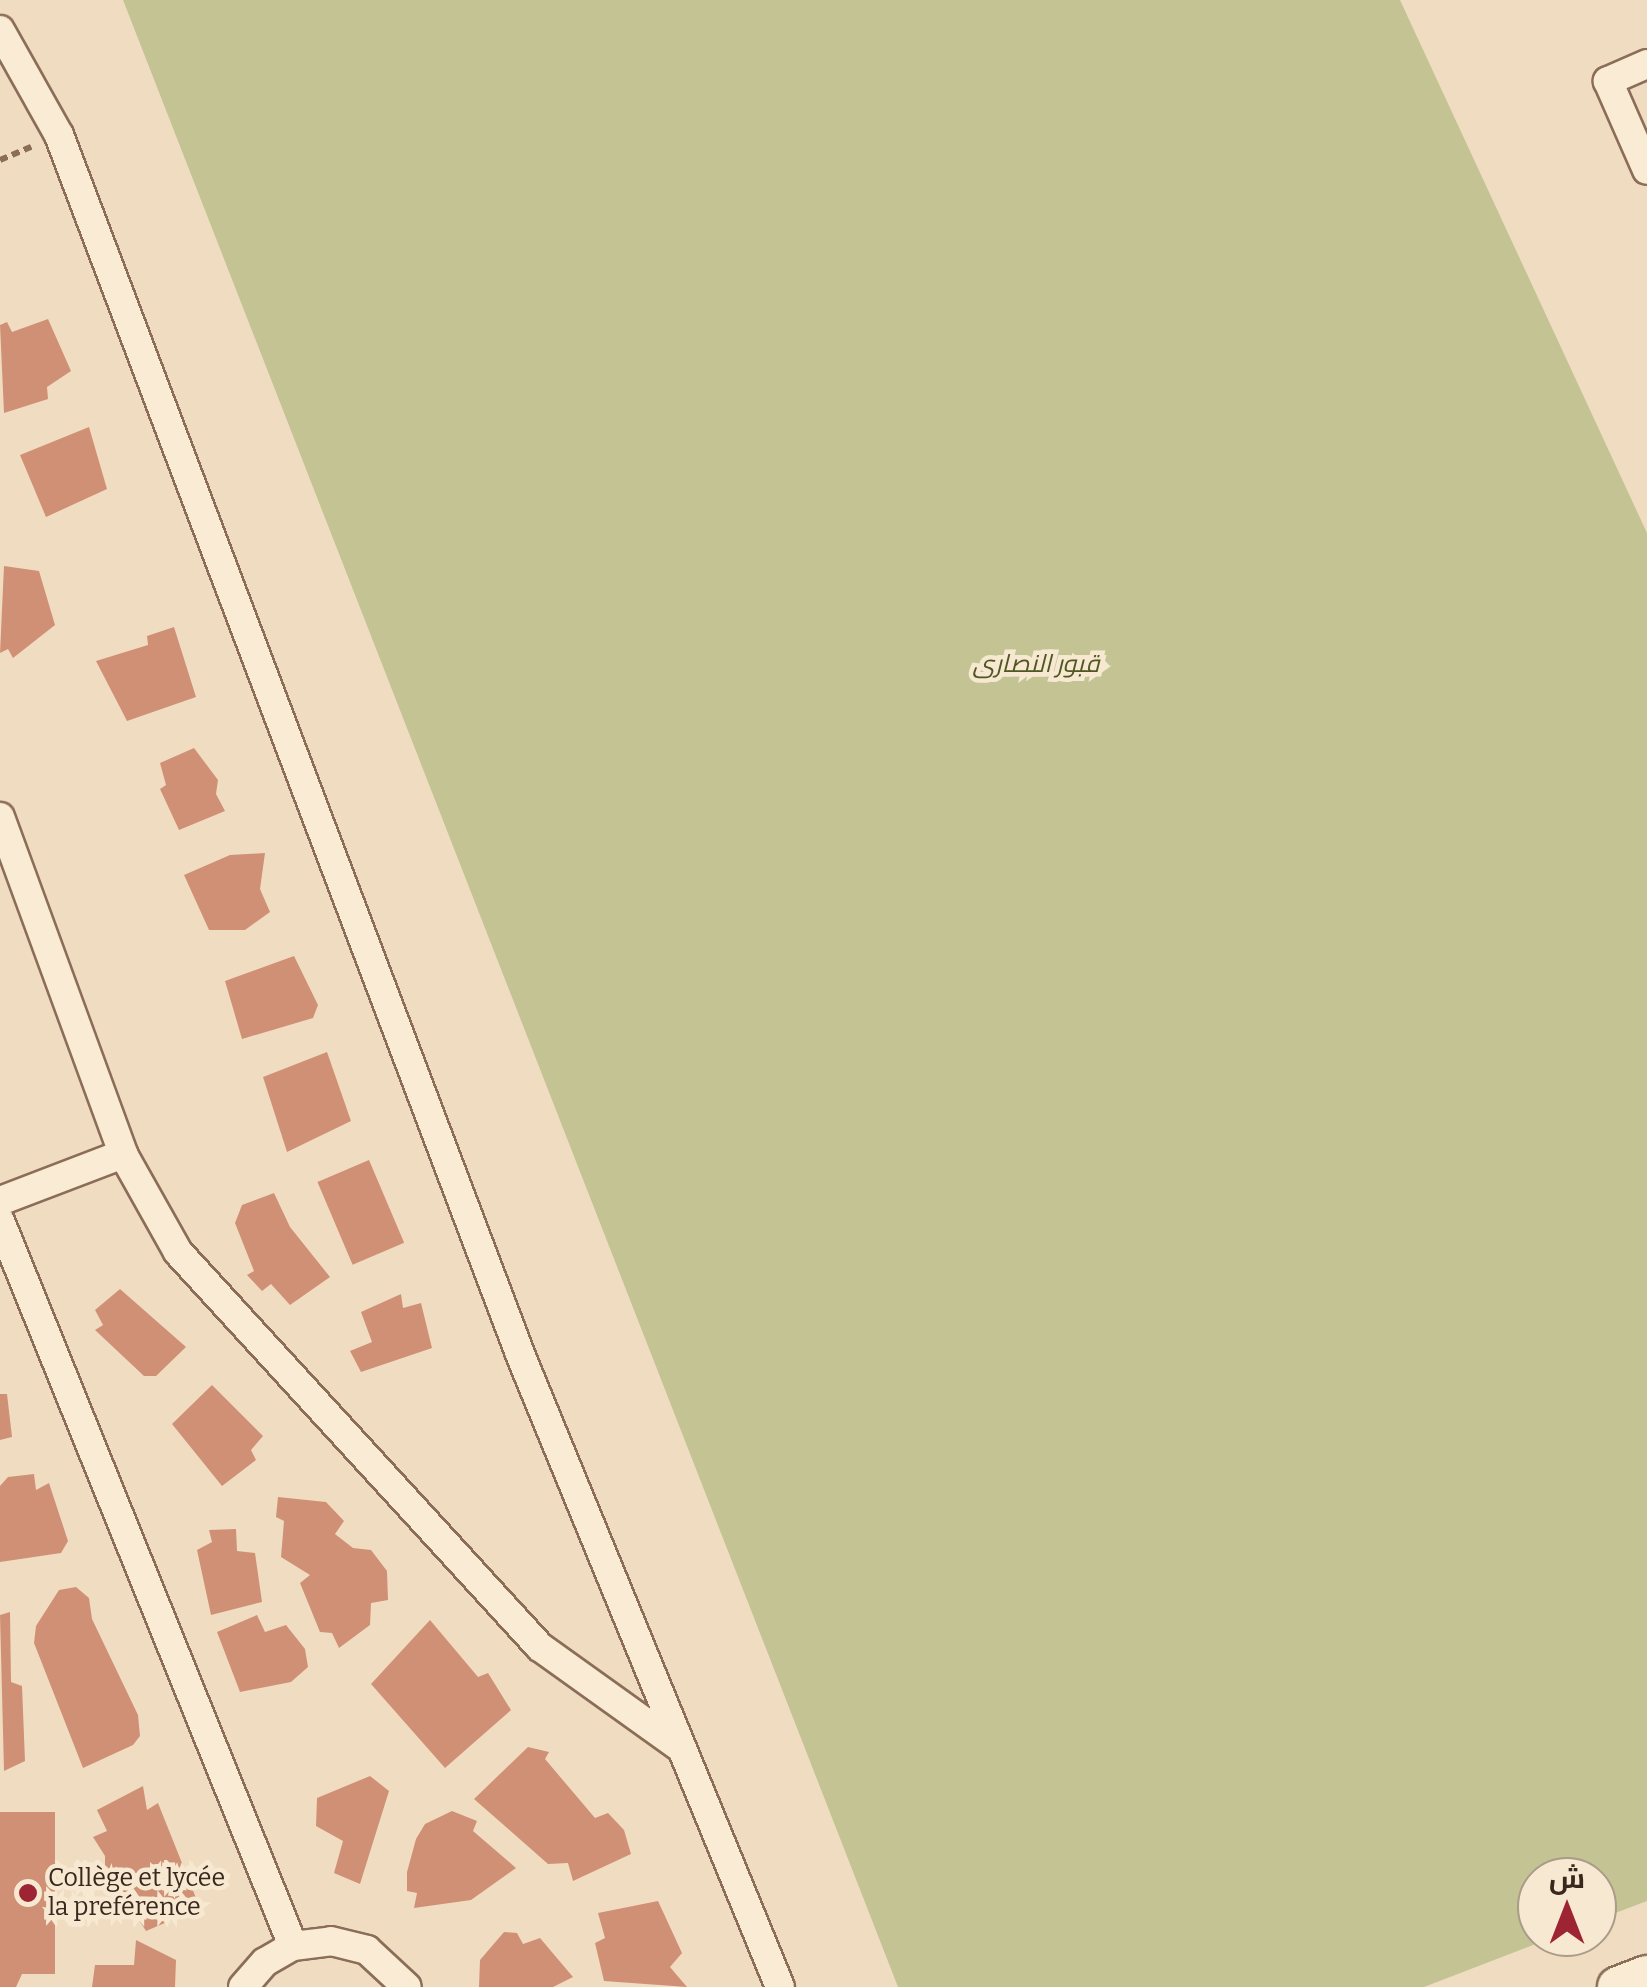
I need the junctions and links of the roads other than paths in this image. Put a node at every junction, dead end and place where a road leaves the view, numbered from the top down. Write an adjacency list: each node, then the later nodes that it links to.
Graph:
1 (0, 30): 8 (street)
2 (1647, 64): 3 (street)
3 (1647, 170)
4 (0, 817): 5 (street)
5 (124, 1154): 6 (street); 8 (street)
6 (0, 1201)
7 (0, 1221): 9 (street)
8 (681, 1748): 13 (street)
9 (293, 1946): 11 (street); 12 (street)
10 (1647, 1976): 14 (main road)
11 (243, 1987)
12 (407, 1987)
13 (780, 1987)
14 (1618, 1987)

